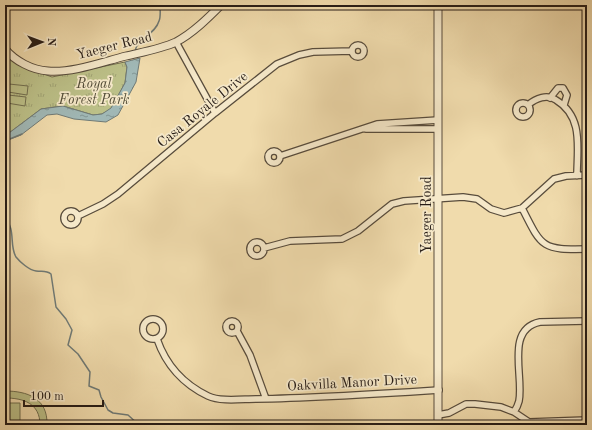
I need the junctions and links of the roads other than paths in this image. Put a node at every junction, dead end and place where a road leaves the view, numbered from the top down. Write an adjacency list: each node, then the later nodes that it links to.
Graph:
1 (221, 5): 3 (street, Yaeger Road)
2 (438, 5): 10 (street, Yaeger Road)
3 (176, 42): 4 (street, Yaeger Road); 9 (street)
4 (5, 49)
5 (352, 51): 9 (street, Casa Royale Drive)
6 (550, 98): 7 (street); 8 (street); 8 (street)
7 (528, 105)
8 (564, 105): 15 (street)
9 (214, 113): 18 (street, Casa Royale Drive)
10 (438, 120): 11 (street); 12 (street, Yaeger Road)
11 (362, 129): 12 (street); 13 (street)
12 (438, 129): 16 (street, Yaeger Road)
13 (280, 156)
14 (587, 175): 15 (street)
15 (576, 176): 17 (street)
16 (439, 198): 17 (street); 19 (street); 24 (street, Yaeger Road)
17 (522, 208): 20 (street)
18 (78, 216)
19 (264, 248)
20 (587, 249)
21 (587, 321): 26 (street)
22 (237, 331): 25 (street)
23 (157, 339): 25 (street, Oakvilla Manor Drive)
24 (438, 390): 25 (street, Oakvilla Manor Drive); 27 (street, Yaeger Road)
25 (266, 398)
26 (514, 412): 27 (street); 28 (street)
27 (438, 415): 29 (street, Yaeger Road)
28 (587, 420)
29 (438, 425)

